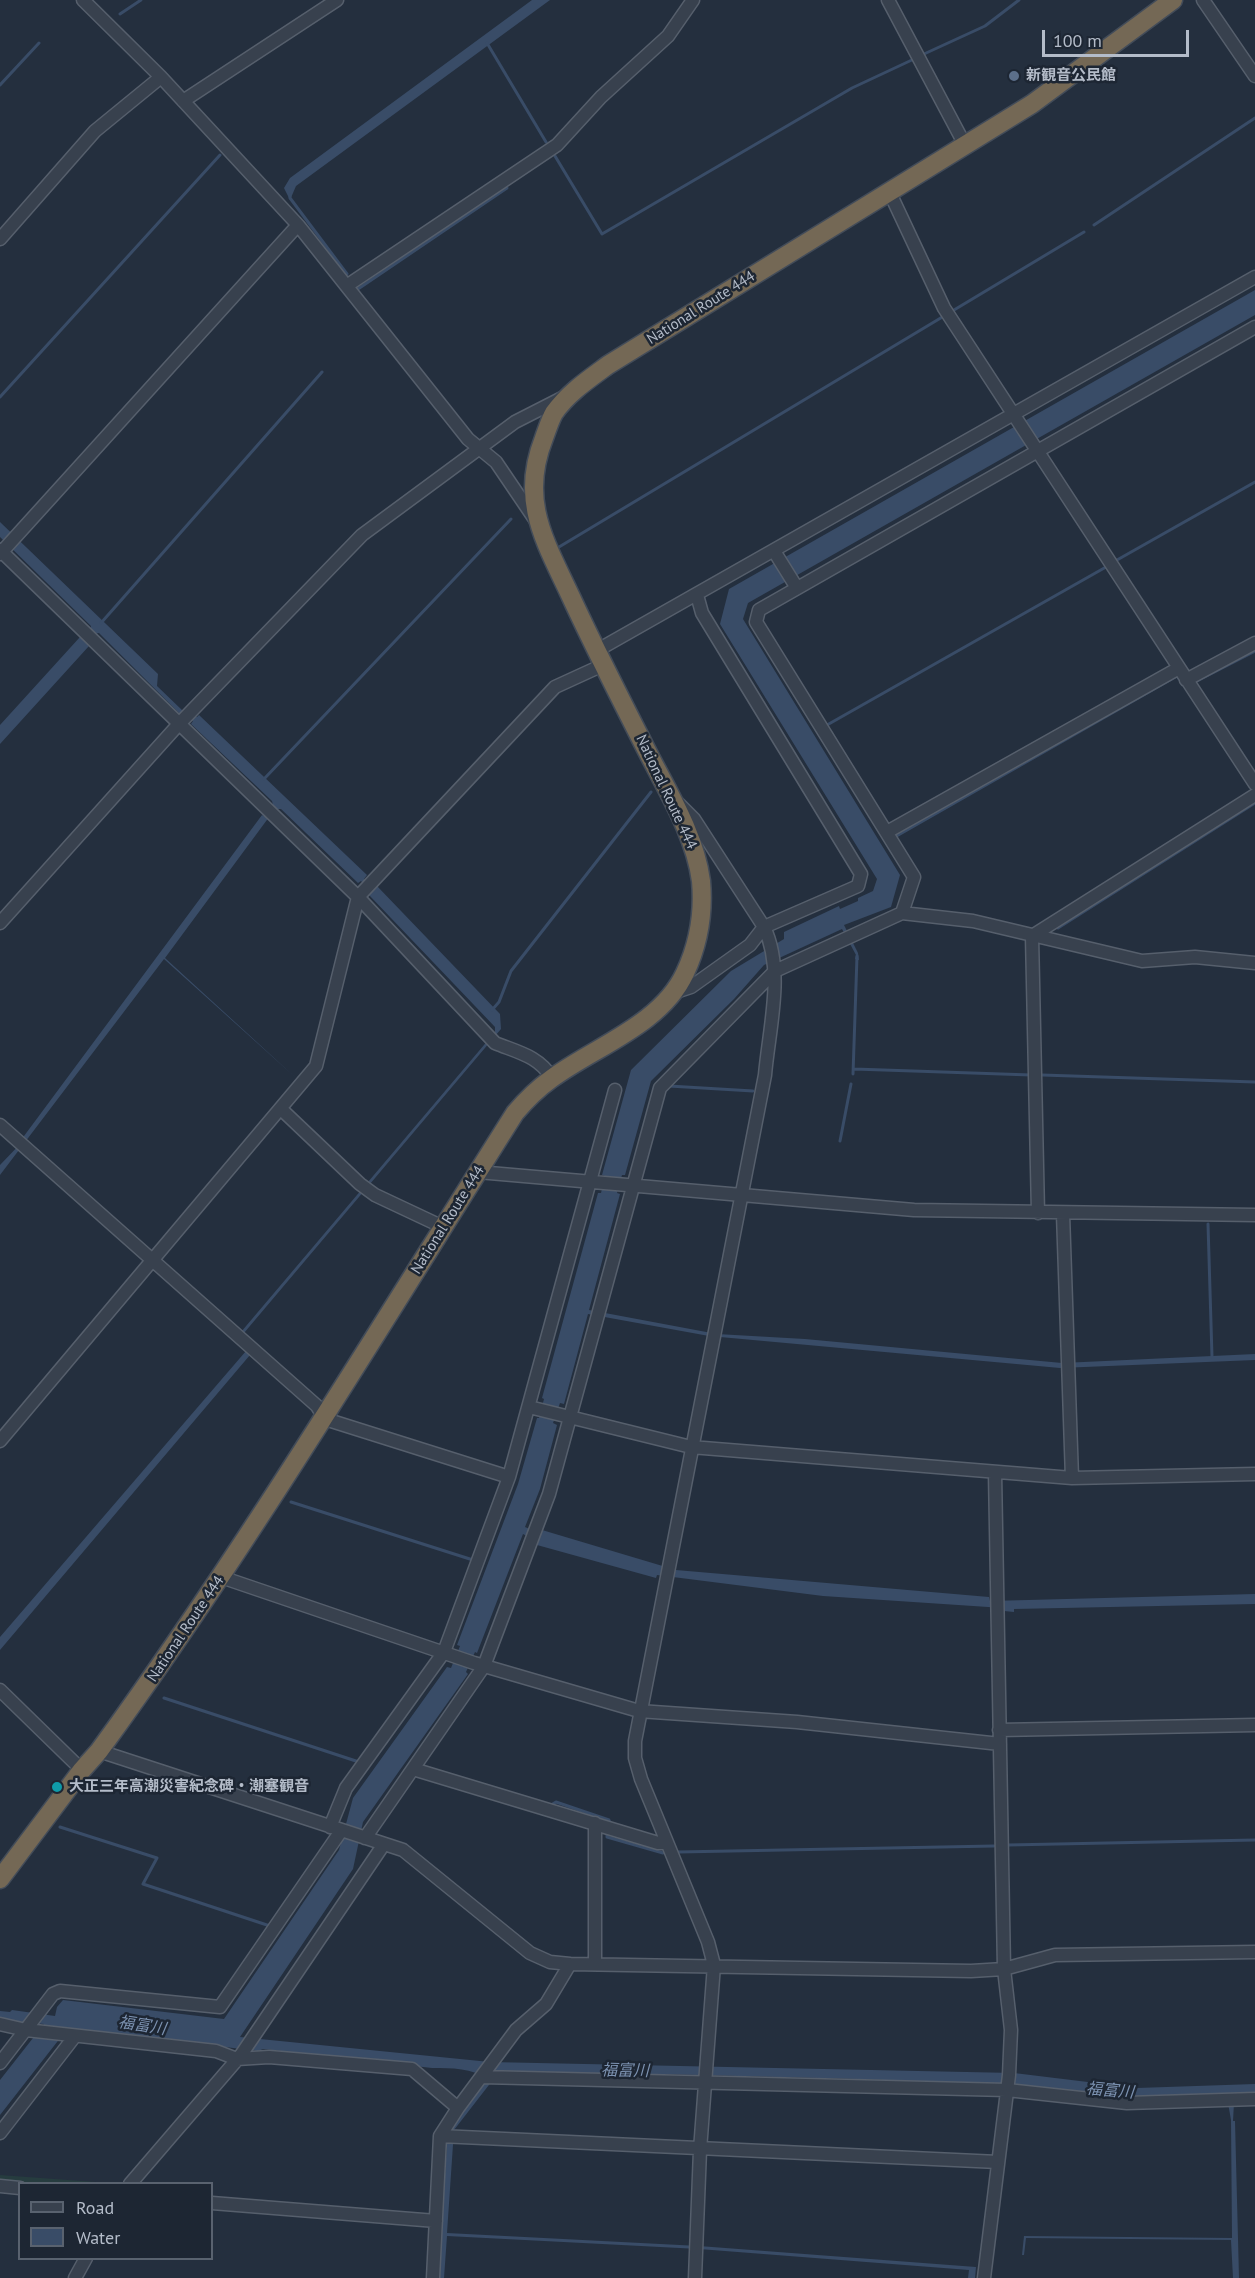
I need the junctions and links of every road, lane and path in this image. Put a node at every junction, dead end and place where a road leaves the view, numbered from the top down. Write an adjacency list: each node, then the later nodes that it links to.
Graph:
1 (83, 0): 8 (street)
2 (338, 0): 9 (street)
3 (693, 0): 15 (street)
4 (888, 0): 10 (street)
5 (1173, 0): 10 (highway, National Route 444)
6 (1203, 0): 7 (street)
7 (1255, 76)
8 (161, 77): 9 (street); 13 (street)
9 (183, 101): 12 (street)
10 (965, 145): 11 (highway, National Route 444)
11 (889, 191): 17 (highway, National Route 444); 18 (street)
12 (298, 225): 15 (street); 22 (street)
13 (0, 239)
14 (1255, 277): 18 (street)
15 (348, 285): 20 (street)
16 (1255, 327): 19 (street)
17 (574, 391): 20 (street); 21 (highway, National Route 444)
18 (1016, 418): 19 (street); 23 (street)
19 (1037, 448): 24 (street); 28 (street)
20 (482, 449): 21 (street); 30 (street)
21 (538, 525): 27 (highway, National Route 444)
22 (2, 550): 30 (street)
23 (774, 551): 24 (street); 25 (street)
24 (797, 588): 34 (street)
25 (698, 595): 27 (street); 38 (street)
26 (1255, 643): 29 (street)
27 (599, 658): 33 (highway, National Route 444); 35 (street)
28 (1179, 668): 29 (street); 34 (street)
29 (1186, 680): 31 (street)
30 (184, 718): 35 (street); 37 (street)
31 (1255, 784)
32 (1255, 795): 39 (street)
33 (671, 796): 38 (street); 42 (highway, National Route 444)
34 (890, 837): 36 (street)
35 (365, 889): 43 (street); 45 (street)
36 (902, 913): 39 (street); 41 (street)
37 (0, 923)
38 (766, 932): 41 (street); 42 (street)
39 (1032, 936): 40 (street); 51 (street)
40 (1255, 963)
41 (775, 971): 49 (street); 50 (street)
42 (673, 993): 43 (highway, National Route 444)
43 (552, 1078): 47 (highway, National Route 444)
44 (615, 1090): 48 (street)
45 (281, 1109): 54 (street); 55 (street)
46 (0, 1125): 55 (street)
47 (478, 1172): 48 (street); 54 (highway, National Route 444)
48 (593, 1182): 49 (street); 56 (street)
49 (630, 1185): 50 (street); 57 (street)
50 (740, 1195): 51 (street); 60 (street)
51 (1038, 1214): 52 (street)
52 (1063, 1214): 53 (street); 64 (street)
53 (1255, 1215)
54 (443, 1227): 58 (highway, National Route 444)
55 (153, 1260): 58 (street); 59 (street)
56 (534, 1408): 57 (street); 63 (street)
57 (565, 1416): 60 (street); 67 (street)
58 (325, 1419): 63 (street); 65 (highway, National Route 444)
59 (0, 1441)
60 (691, 1447): 61 (street); 69 (street)
61 (995, 1473): 64 (street); 71 (street)
62 (1255, 1474): 64 (street)
63 (509, 1477): 66 (street)
64 (1072, 1478)
65 (221, 1577): 66 (street); 73 (highway, National Route 444)
66 (448, 1654): 67 (street); 77 (street)
67 (479, 1665): 69 (street); 74 (street)
68 (0, 1690): 75 (street)
69 (639, 1711): 72 (street); 79 (street)
70 (1255, 1725): 71 (street)
71 (999, 1730): 72 (street)
72 (1000, 1744): 86 (street)
73 (99, 1751): 75 (highway, National Route 444); 77 (street)
74 (413, 1769): 76 (street); 78 (street)
75 (82, 1770): 81 (highway, National Route 444)
76 (595, 1823): 79 (street); 83 (street)
77 (336, 1829): 78 (street); 88 (street)
78 (363, 1838): 80 (street)
79 (667, 1843): 85 (street)
80 (384, 1844): 84 (street); 90 (street)
81 (0, 1879)
82 (1255, 1952): 86 (street)
83 (595, 1963): 84 (street); 85 (street)
84 (570, 1965): 92 (street)
85 (714, 1965): 86 (street); 93 (street)
86 (1004, 1969): 94 (street)
87 (0, 2024): 88 (street)
88 (29, 2029): 89 (street); 91 (street)
89 (71, 2035): 90 (street); 97 (street)
90 (239, 2057): 96 (street); 101 (street)
91 (0, 2063)
92 (488, 2076): 93 (street); 96 (street)
93 (707, 2079): 94 (street); 99 (street)
94 (1008, 2084): 95 (street); 100 (street)
95 (1255, 2099)
96 (458, 2108): 98 (street)
97 (0, 2133)
98 (448, 2136): 99 (street); 105 (street)
99 (700, 2150): 100 (street); 109 (street)
100 (998, 2162): 110 (street)
101 (132, 2182)
102 (0, 2187): 103 (street)
103 (18, 2188)
104 (213, 2203): 105 (street)
105 (436, 2221): 108 (street)
106 (85, 2260): 107 (street)
107 (75, 2278)
108 (433, 2278)
109 (695, 2278)
110 (984, 2278)

